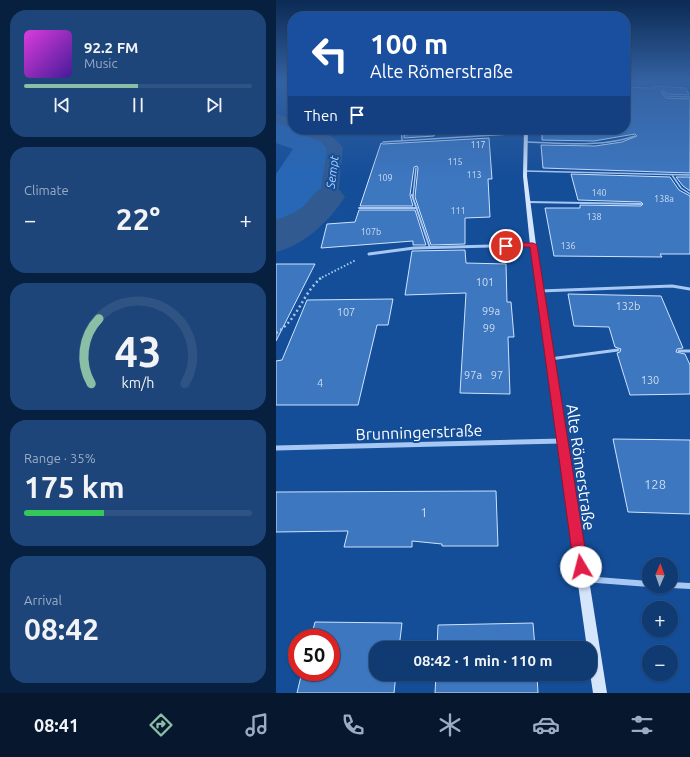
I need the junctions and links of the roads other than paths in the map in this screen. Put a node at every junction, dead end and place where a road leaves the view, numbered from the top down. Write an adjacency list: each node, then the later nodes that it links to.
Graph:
1 (401, 134): 4 (lane)
2 (525, 135): 3 (lane); 4 (lane); 7 (main road, Alte Römerstraße)
3 (635, 136)
4 (402, 140): 5 (lane)
5 (383, 142)
6 (416, 168): 14 (lane)
7 (525, 171): 8 (lane); 11 (main road, Alte Römerstraße)
8 (672, 175): 9 (lane); 10 (lane)
9 (690, 175)
10 (690, 194)
11 (528, 202): 12 (lane); 15 (main road, Alte Römerstraße)
12 (641, 204)
13 (359, 208): 14 (lane)
14 (417, 208): 16 (lane)
15 (533, 245): 16 (street); 19 (main road, Alte Römerstraße)
16 (430, 248): 17 (street)
17 (368, 254)
18 (690, 289): 19 (lane)
19 (540, 291): 23 (main road, Alte Römerstraße)
20 (618, 350): 23 (lane)
21 (679, 351): 22 (lane)
22 (690, 351)
23 (550, 359): 24 (main road, Alte Römerstraße)
24 (562, 441): 25 (street, Brunningerstraße); 26 (main road, Alte Römerstraße)
25 (276, 448)
26 (583, 579): 27 (street); 30 (main road, Alte Römerstraße)
27 (642, 583)
28 (678, 585): 29 (street)
29 (690, 586)
30 (600, 693)

